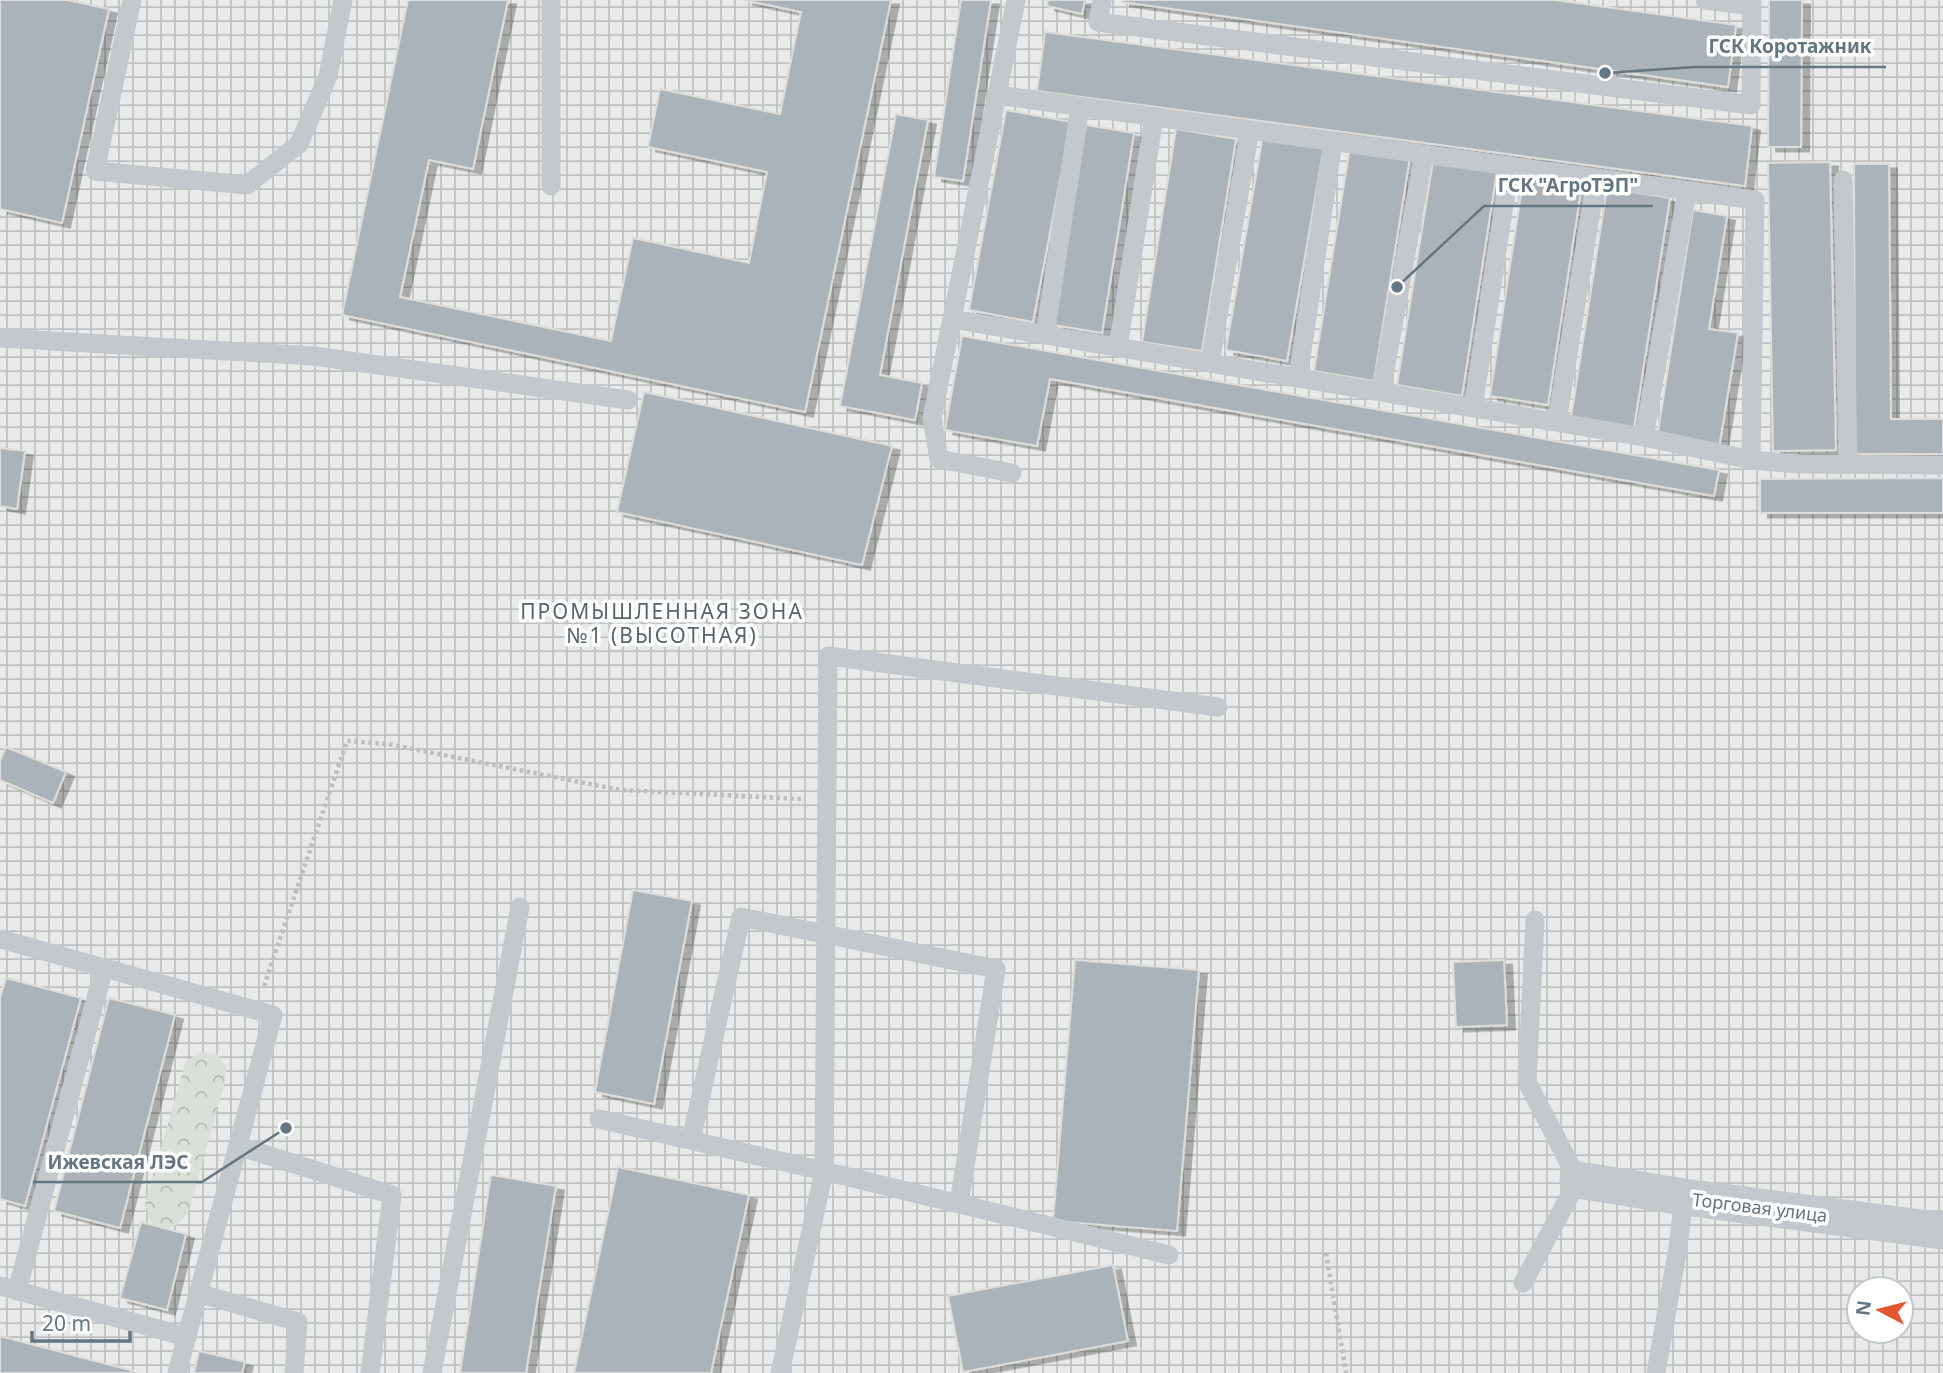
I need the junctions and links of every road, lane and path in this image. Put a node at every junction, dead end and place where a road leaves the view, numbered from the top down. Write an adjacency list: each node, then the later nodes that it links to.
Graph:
1 (132, 0): 2 (lane)
2 (343, 0)
3 (551, 0): 17 (lane)
4 (1016, 0): 8 (lane)
5 (1102, 0): 7 (lane)
6 (1705, 0): 7 (lane)
7 (1752, 3)
8 (997, 95): 9 (lane); 19 (lane)
9 (1080, 107): 10 (lane); 20 (lane)
10 (1154, 117): 11 (lane); 22 (lane)
11 (1250, 130): 12 (lane); 23 (lane)
12 (1333, 142): 13 (lane); 24 (lane)
13 (1424, 154): 14 (lane); 25 (lane)
14 (1510, 166): 15 (lane); 27 (lane)
15 (1596, 178): 18 (lane); 28 (lane)
16 (1843, 180): 31 (lane)
17 (551, 186)
18 (1687, 191): 29 (lane); 30 (lane)
19 (952, 319): 20 (lane); 33 (lane)
20 (1045, 335): 22 (lane)
21 (0, 338): 26 (lane)
22 (1118, 347): 23 (lane)
23 (1210, 363): 24 (lane)
24 (1298, 378): 25 (lane)
25 (1381, 392): 27 (lane)
26 (628, 400)
27 (1473, 408): 28 (lane)
28 (1557, 422): 29 (lane)
29 (1643, 436): 30 (lane)
30 (1751, 460): 31 (lane)
31 (1848, 465): 32 (lane)
32 (1943, 466)
33 (1012, 472)
34 (1218, 707): 35 (lane)
35 (826, 800): 38 (lane); 41 (path)
36 (520, 906): 59 (lane)
37 (1535, 920): 46 (lane)
38 (825, 934): 43 (lane); 45 (lane); 48 (lane)
39 (0, 939): 40 (lane)
40 (104, 968): 41 (lane); 53 (lane)
41 (256, 1010): 44 (lane)
42 (598, 1119): 43 (lane)
43 (691, 1140): 45 (lane)
44 (238, 1146): 54 (lane); 58 (lane)
45 (824, 1171): 48 (lane); 60 (lane)
46 (1578, 1180): 47 (street, Торговая улица); 52 (lane)
47 (1684, 1197): 49 (street, Торговая улица); 62 (lane)
48 (959, 1204): 51 (lane)
49 (1943, 1231)
50 (1326, 1253): 61 (path)
51 (1168, 1255)
52 (1523, 1283)
53 (8, 1289): 55 (lane)
54 (198, 1293): 55 (lane); 57 (lane)
55 (187, 1337): 56 (lane)
56 (177, 1373)
57 (295, 1373)
58 (370, 1373)
59 (432, 1373)
60 (780, 1373)
61 (1346, 1373)
62 (1656, 1373)

